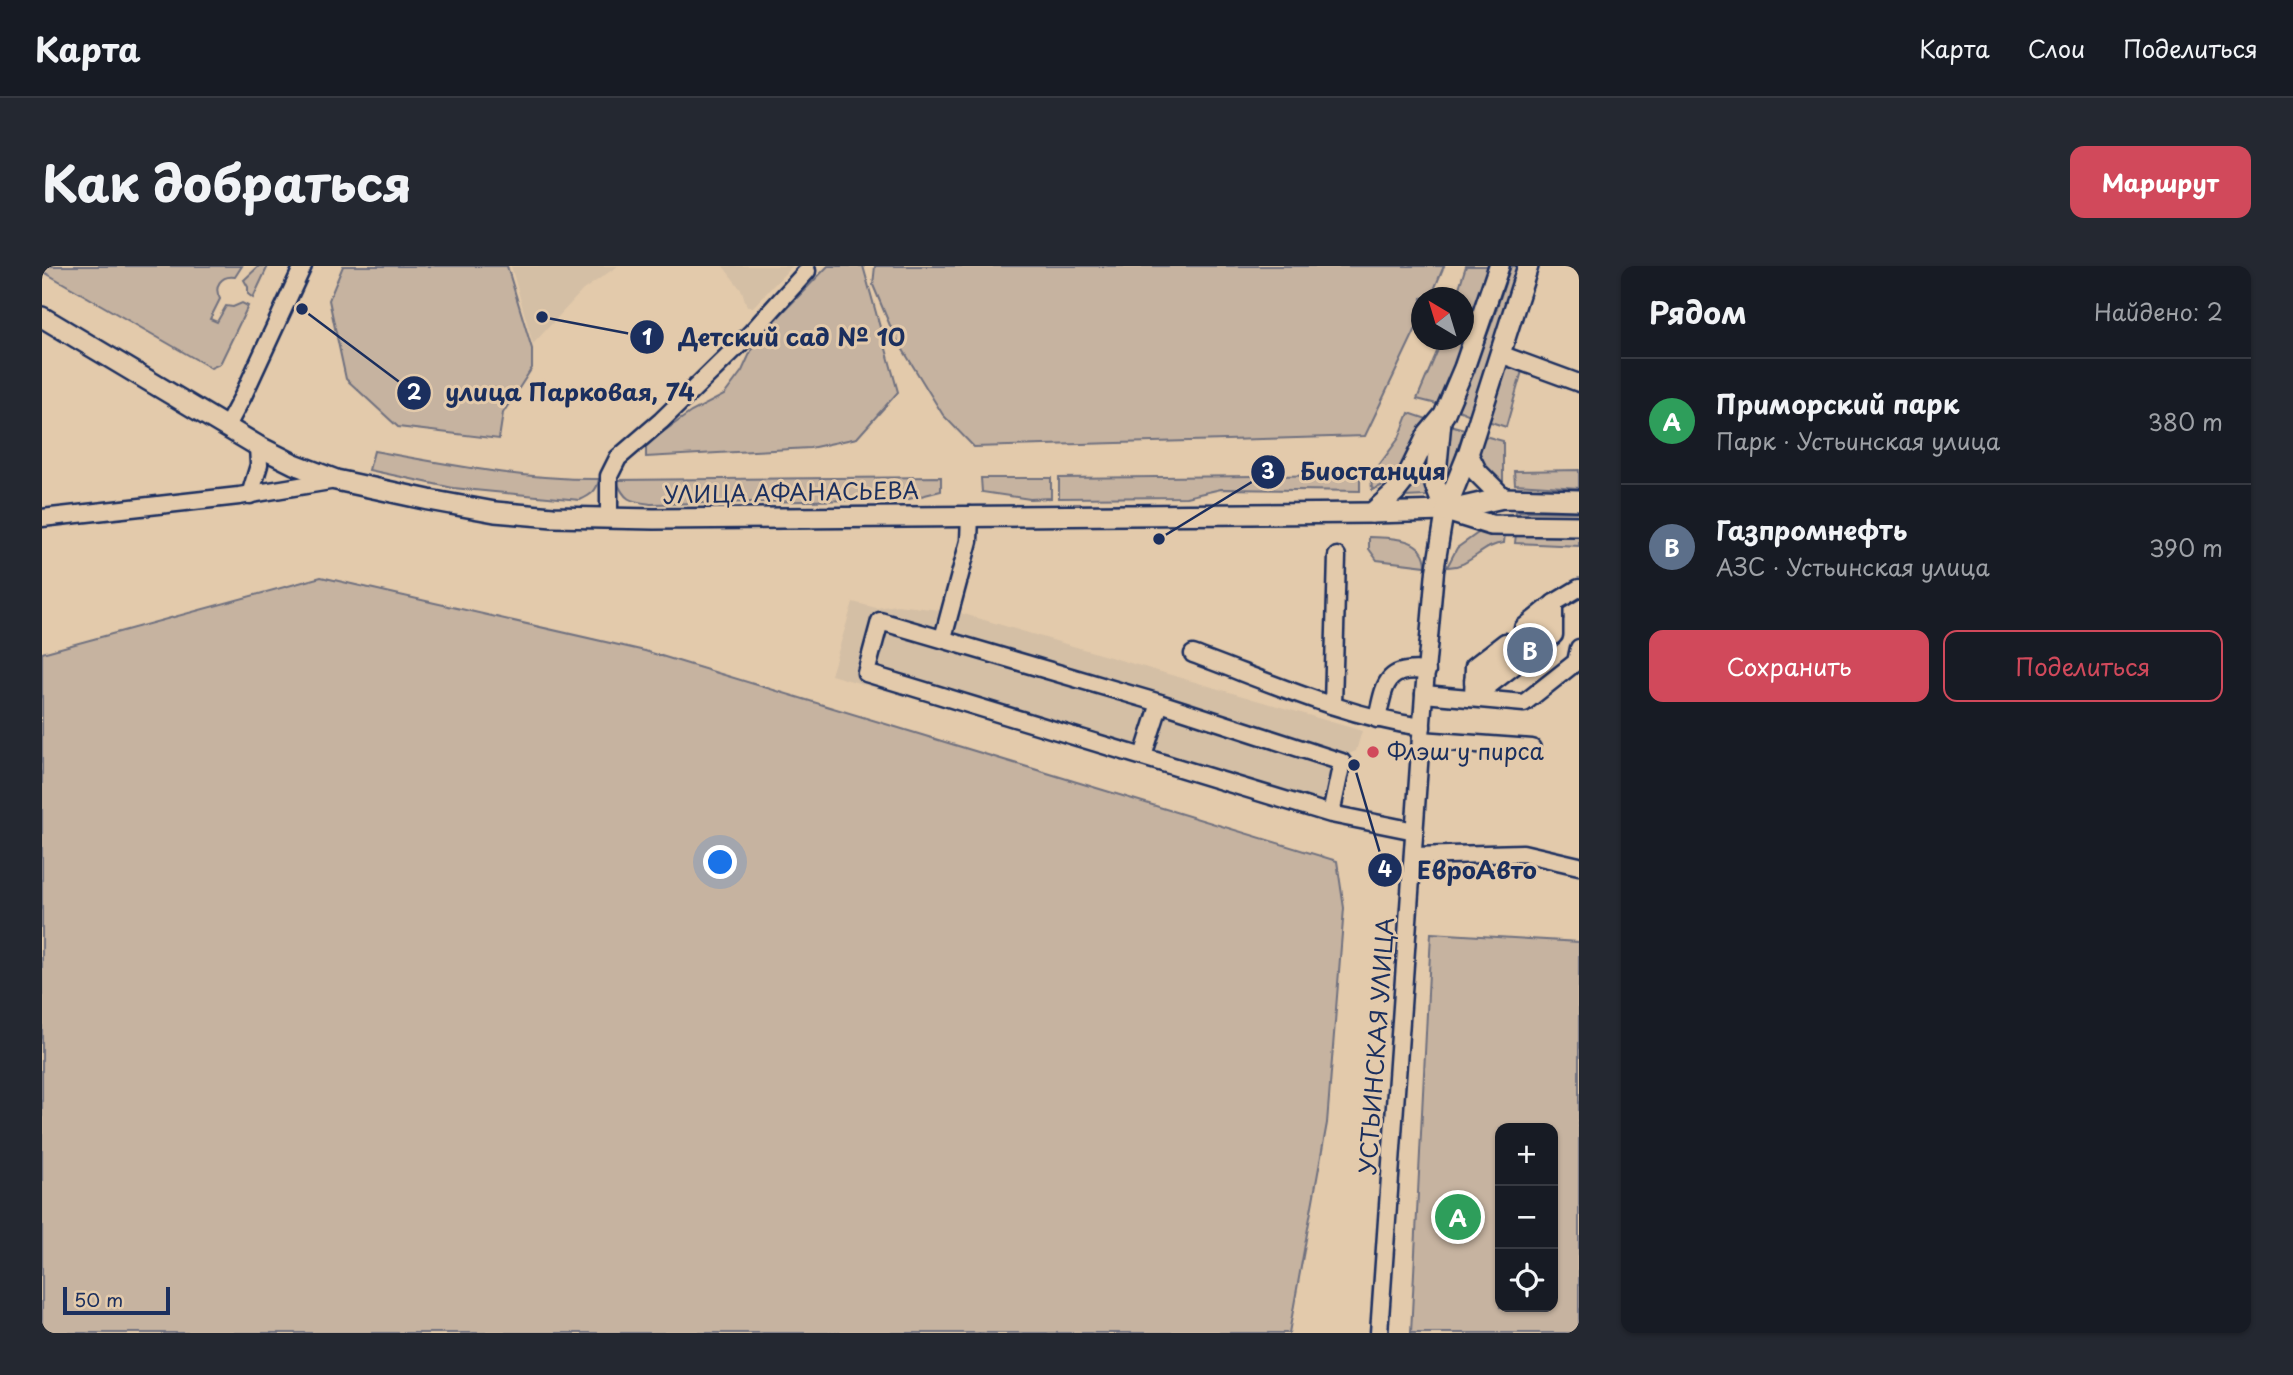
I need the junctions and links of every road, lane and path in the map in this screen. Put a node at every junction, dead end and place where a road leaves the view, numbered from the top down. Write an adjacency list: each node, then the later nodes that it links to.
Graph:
1 (303, 266): 9 (street)
2 (1499, 266): 8 (main road)
3 (1528, 266): 6 (main road)
4 (807, 271): 20 (street)
5 (42, 317): 9 (main road, УЛИЦА АФАНАСЬЕВА)
6 (1500, 354): 7 (street); 11 (main road)
7 (1579, 383)
8 (1441, 421): 16 (main road); 17 (main road)
9 (227, 426): 10 (main road, УЛИЦА АФАНАСЬЕВА)
10 (258, 446): 12 (main road, УЛИЦА АФАНАСЬЕВА); 13 (street)
11 (1468, 454): 14 (main road); 16 (main road)
12 (336, 480): 13 (street); 20 (main road, УЛИЦА АФАНАСЬЕВА)
13 (250, 495): 19 (street)
14 (1503, 498): 15 (main road); 16 (main road)
15 (1579, 500)
16 (1445, 511): 17 (main road, УЛИЦА АФАНАСЬЕВА); 21 (main road); 28 (street, УСТЬИНСКАЯ УЛИЦА)
17 (1372, 513): 18 (main road, УЛИЦА АФАНАСЬЕВА)
18 (970, 515): 20 (main road, УЛИЦА АФАНАСЬЕВА); 25 (street)
19 (42, 517)
20 (609, 519)
21 (1579, 526)
22 (1337, 556): 32 (street)
23 (1579, 588): 24 (street)
24 (1554, 611): 24 (street)
25 (943, 638): 31 (street); 36 (street)
26 (1579, 648): 29 (street)
27 (1193, 654): 32 (street)
28 (1427, 671): 30 (street, УСТЬИНСКАЯ УЛИЦА); 33 (street)
29 (1473, 690): 29 (street); 30 (street)
30 (1424, 694): 34 (street, УСТЬИНСКАЯ УЛИЦА)
31 (1160, 703): 36 (street); 37 (street)
32 (1333, 705): 33 (street)
33 (1377, 719): 34 (street)
34 (1421, 734): 35 (street); 38 (street, УСТЬИНСКАЯ УЛИЦА)
35 (1532, 748)
36 (1143, 756): 37 (street)
37 (1331, 814): 38 (street)
38 (1415, 831): 39 (street, УСТЬИНСКАЯ УЛИЦА)
39 (1413, 856): 40 (street); 41 (street, УСТЬИНСКАЯ УЛИЦА)
40 (1579, 866)
41 (1379, 1333)

